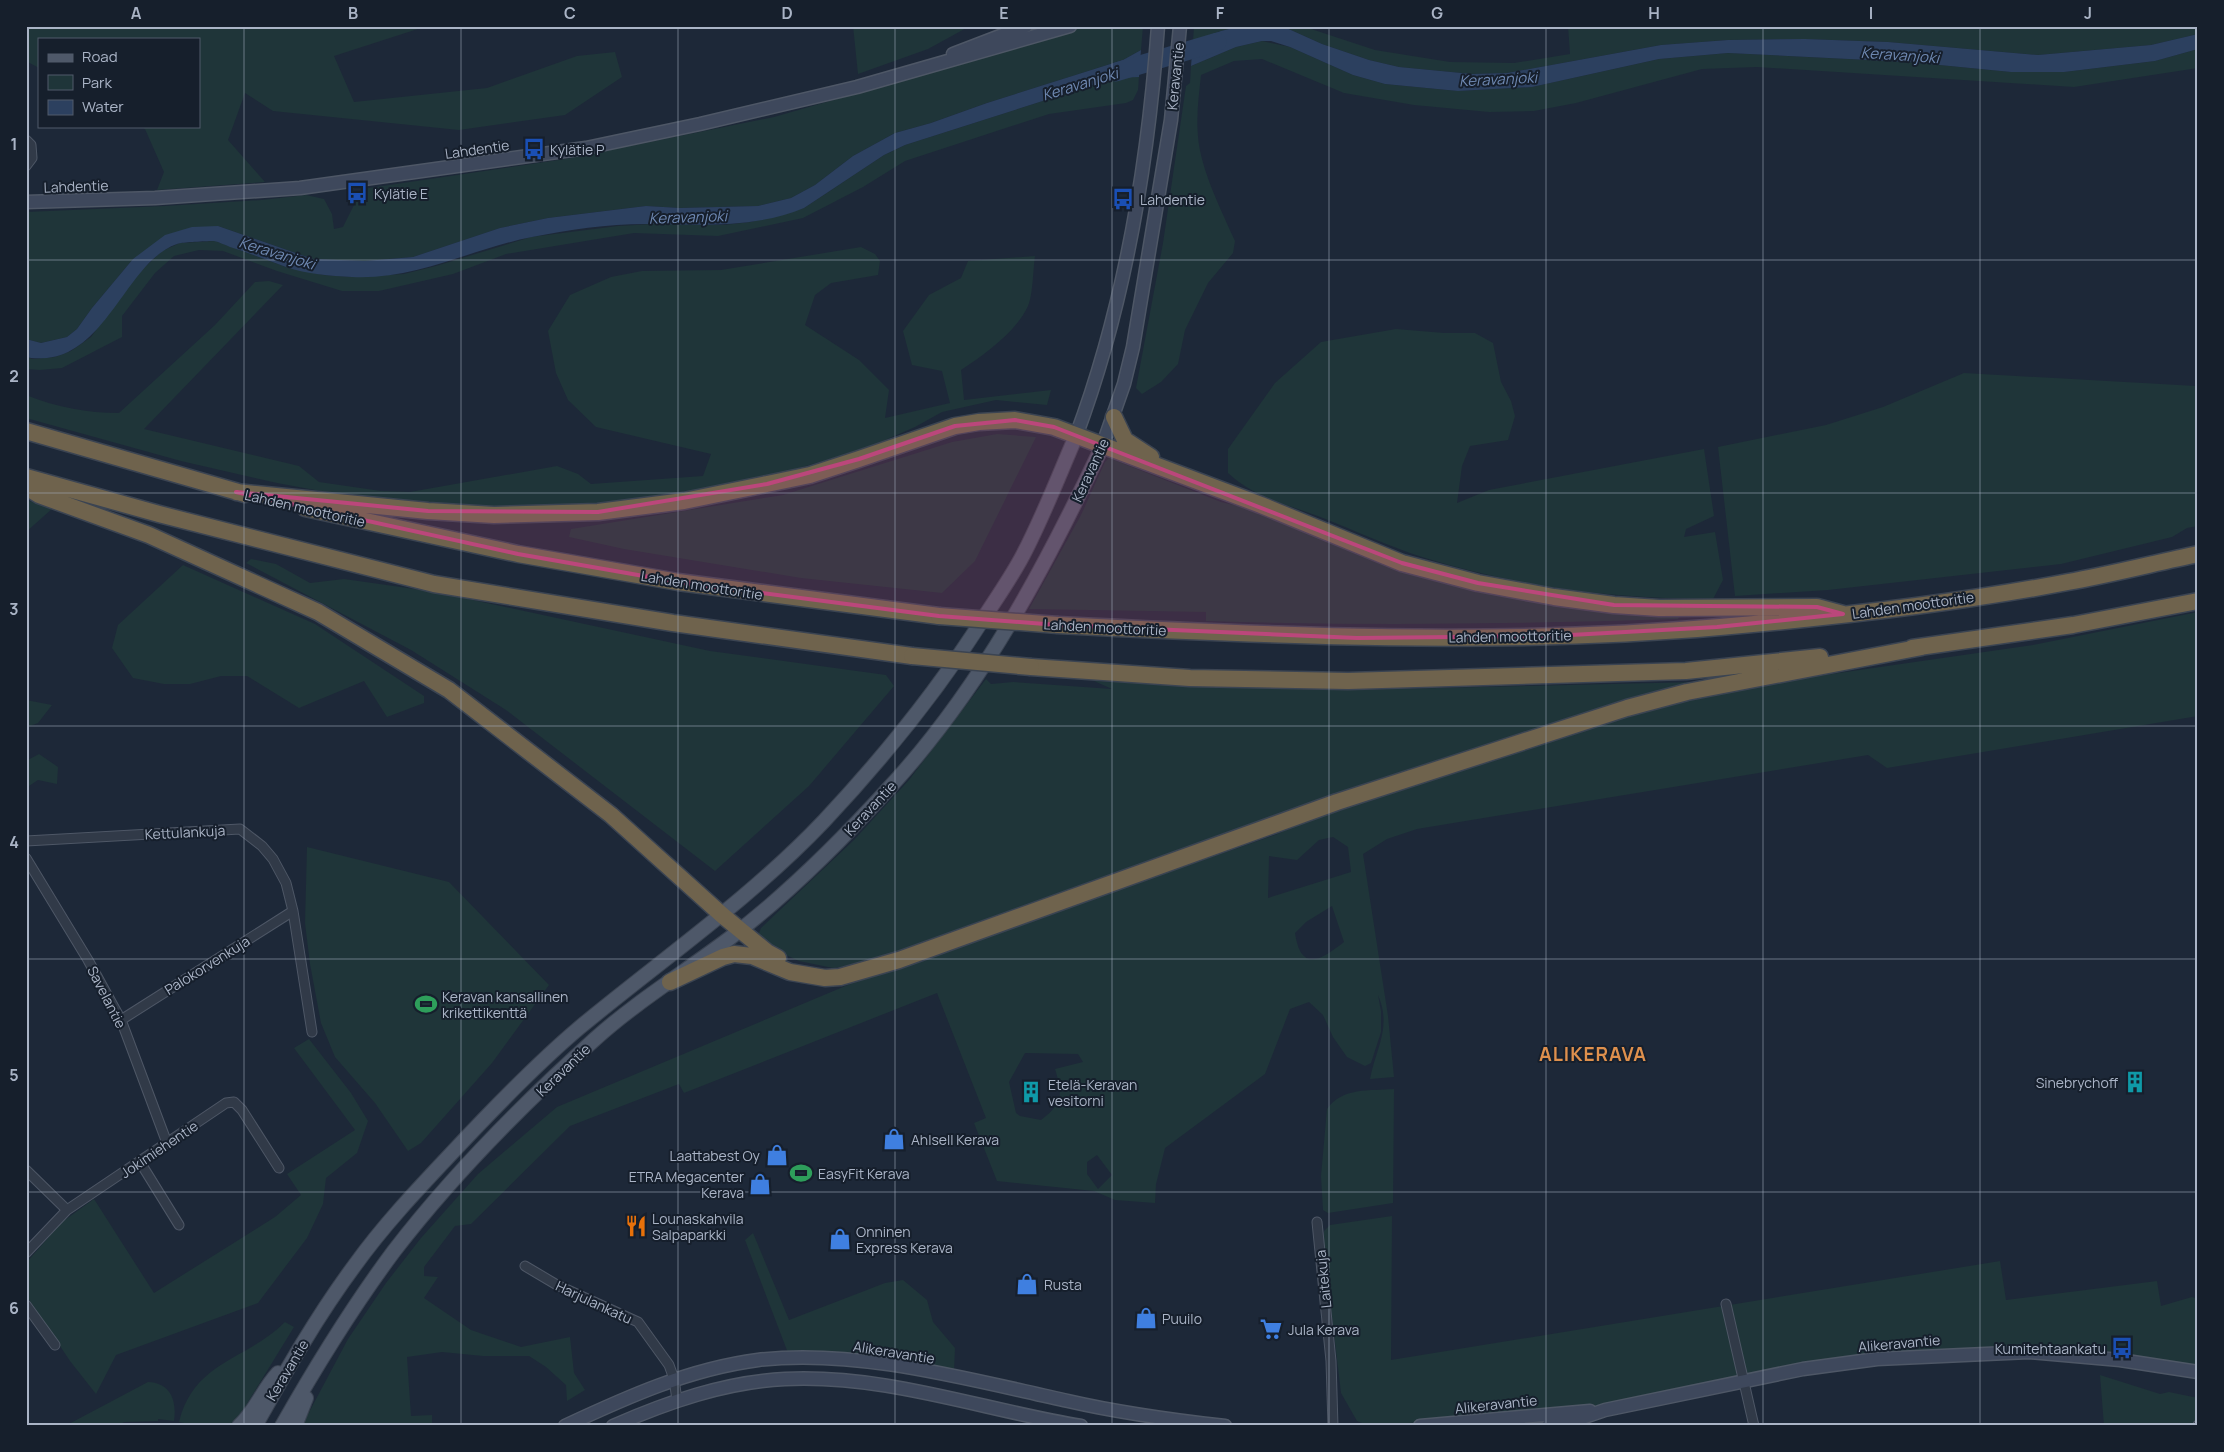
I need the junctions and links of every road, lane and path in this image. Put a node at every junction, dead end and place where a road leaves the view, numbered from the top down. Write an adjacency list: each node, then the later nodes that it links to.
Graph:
1 (1026, 26): 5 (main road, Lahdentie)
2 (1070, 26): 5 (main road, Lahdentie)
3 (1180, 26): 9 (main road, Keravantie)
4 (1158, 28): 11 (main road, Keravantie)
5 (924, 68): 8 (main road, Lahdentie)
6 (26, 140): 7 (street)
7 (26, 166)
8 (26, 202)
9 (1114, 417): 12 (main road, Keravantie); 13 (highway)
10 (26, 431): 16 (highway, Lahden moottoritie)
11 (1076, 436): 12 (highway); 16 (highway); 24 (main road, Keravantie)
12 (1102, 447): 13 (highway); 25 (main road, Keravantie)
13 (1171, 471): 19 (highway)
14 (26, 477): 20 (highway, bridge)
15 (26, 487): 24 (highway)
16 (236, 492): 19 (highway, Lahden moottoritie, bridge)
17 (2198, 554): 19 (highway, Lahden moottoritie)
18 (2198, 601): 20 (highway)
19 (1843, 614)
20 (1922, 647): 26 (highway)
21 (26, 841): 23 (street, Kettulankuja)
22 (27, 860): 28 (street, Savelantie)
23 (293, 911): 28 (street, Palokorvenkuja); 29 (street, Kettulankuja)
24 (722, 915): 25 (highway); 42 (main road, Keravantie)
25 (740, 930): 26 (highway); 27 (main road, Keravantie)
26 (872, 968): 27 (highway)
27 (670, 982): 43 (main road, Keravantie)
28 (120, 1020): 30 (street, Savelantie)
29 (312, 1032)
30 (167, 1143): 31 (street, Jokimiehentie); 32 (street, Jokimiehentie)
31 (140, 1162): 34 (street, Jokimiehentie); 36 (street)
32 (279, 1168)
33 (26, 1170): 34 (street)
34 (67, 1210): 37 (street, Jokimiehentie)
35 (1317, 1222): 58 (street, Laitekuja)
36 (179, 1225)
37 (26, 1253)
38 (525, 1266): 45 (street, Harjulankatu)
39 (26, 1304): 41 (street)
40 (1726, 1304): 46 (street)
41 (55, 1345)
42 (294, 1356): 50 (main road); 51 (main road, Keravantie)
43 (317, 1369): 52 (main road, Keravantie); 53 (main road)
44 (2198, 1372): 46 (main road, Alikeravantie)
45 (674, 1379): 47 (street, Harjulankatu); 54 (main road, Alikeravantie); 57 (main road, Alikeravantie)
46 (1745, 1381): 48 (main road, Alikeravantie); 61 (street)
47 (677, 1400): 55 (main road); 56 (main road)
48 (1605, 1410): 49 (main road, Alikeravantie); 60 (main road, Alikeravantie)
49 (1515, 1422): 59 (main road, Alikeravantie)
50 (239, 1426)
51 (255, 1426)
52 (282, 1426)
53 (295, 1426)
54 (565, 1426)
55 (613, 1426)
56 (1081, 1426)
57 (1225, 1426)
58 (1333, 1426)
59 (1420, 1426)
60 (1548, 1426)
61 (1754, 1426)

